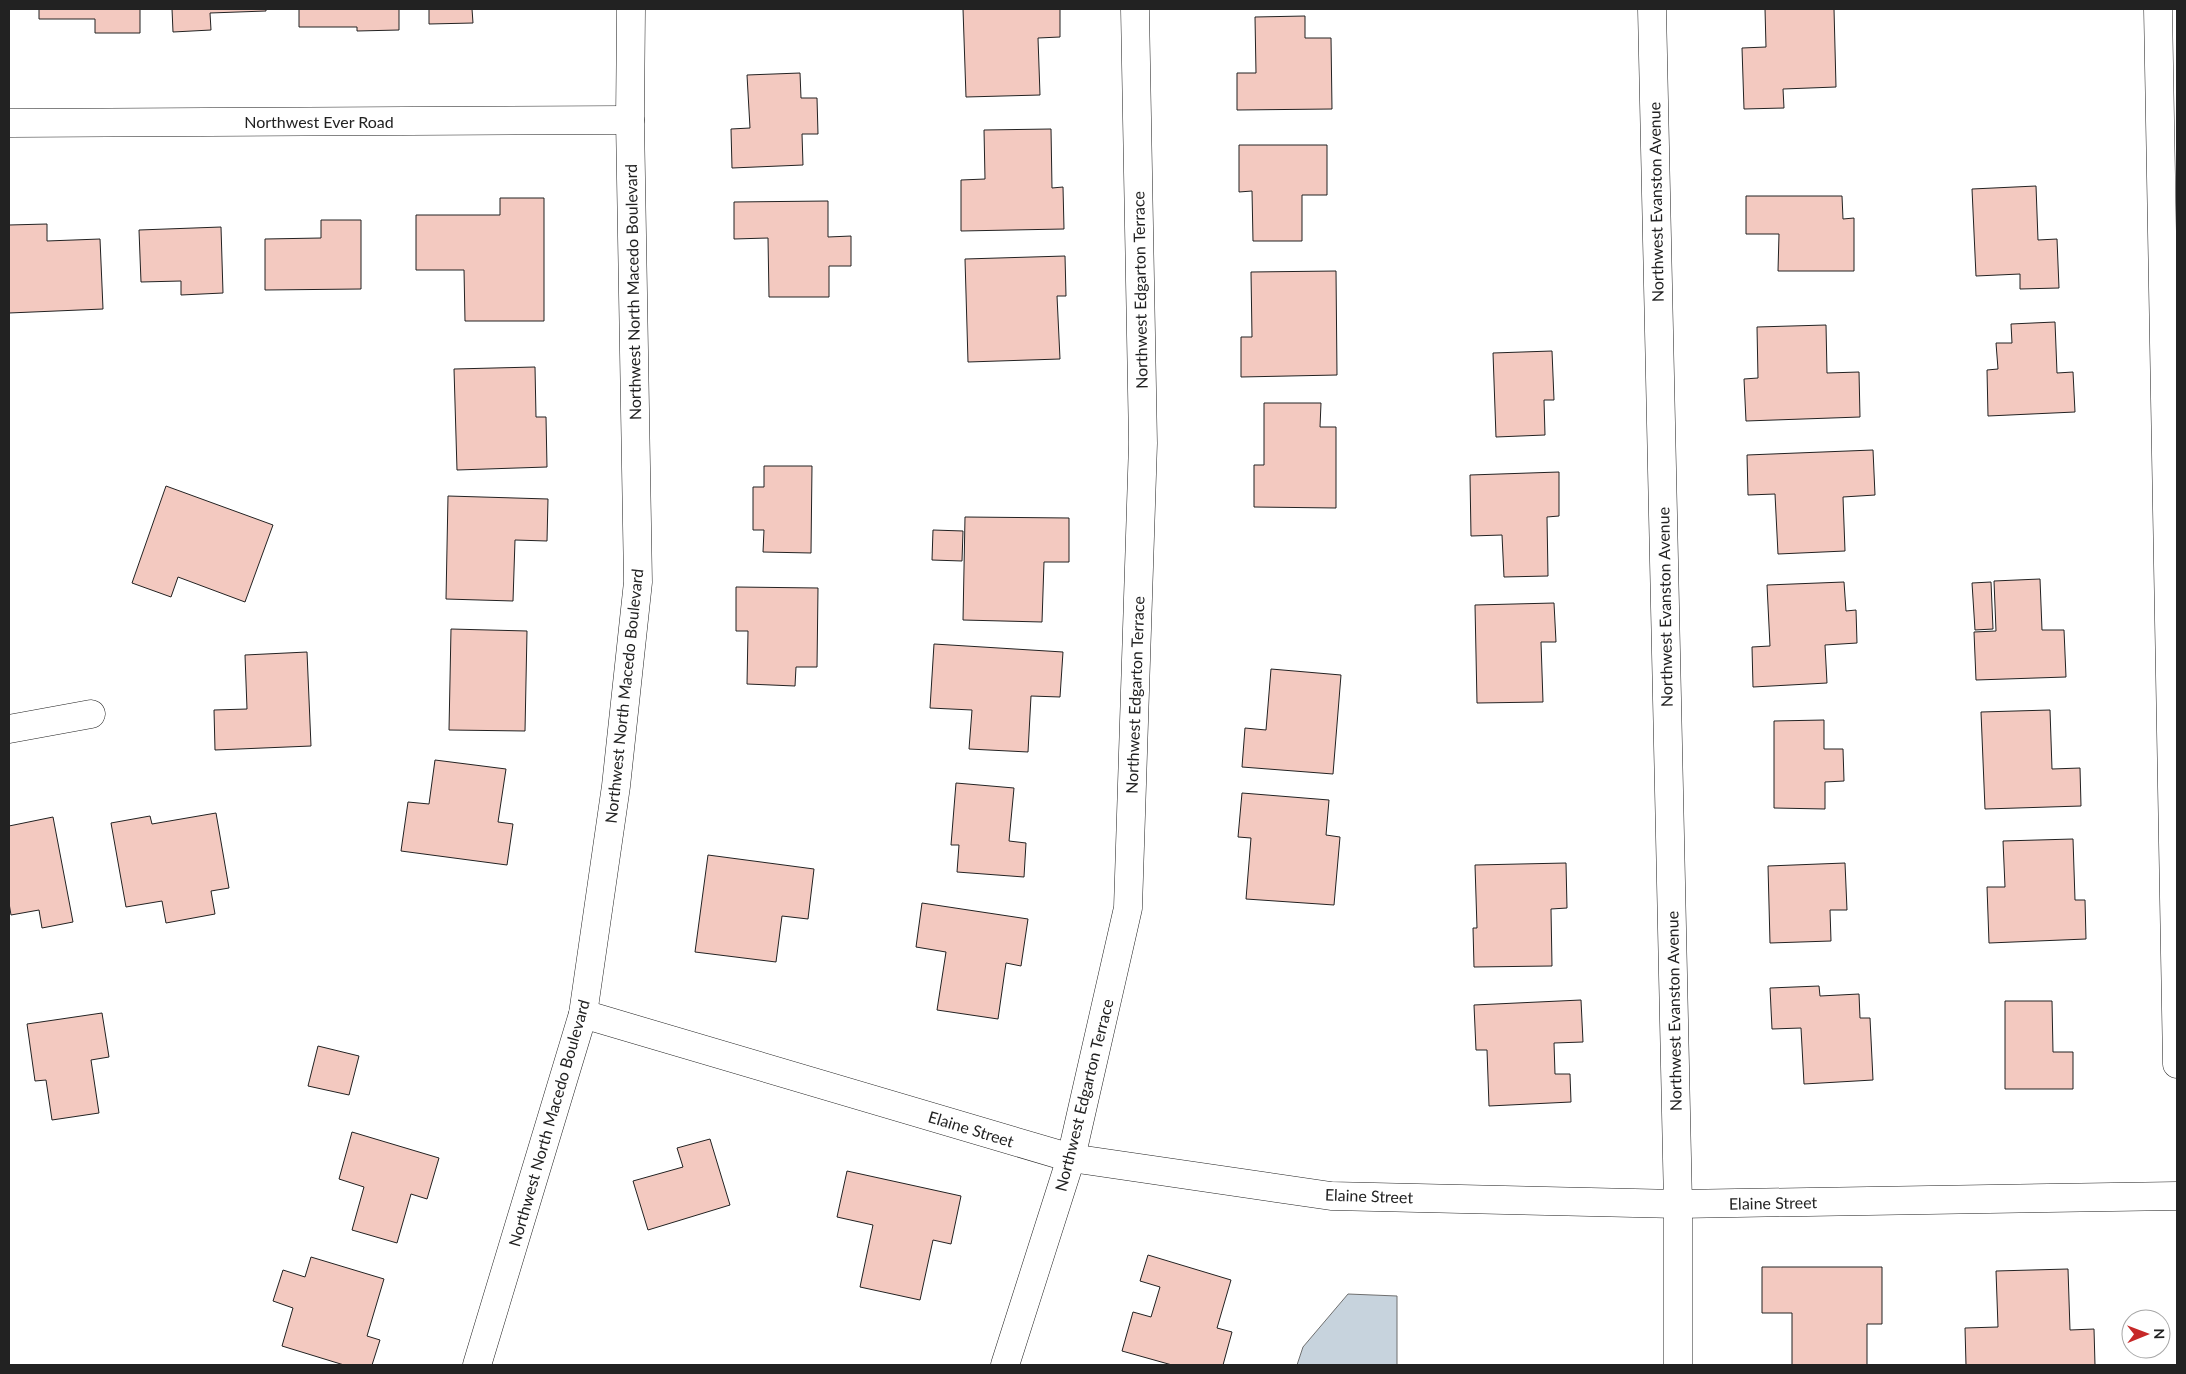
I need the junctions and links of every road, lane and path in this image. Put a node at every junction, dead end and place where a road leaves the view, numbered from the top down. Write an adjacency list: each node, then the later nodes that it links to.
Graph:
1 (631, 9): 5 (street, Northwest North Macedo Boulevard)
2 (1135, 9): 11 (street, Northwest Edgarton Terrace)
3 (1652, 9): 13 (street, Northwest Evanston Avenue)
4 (2158, 9): 10 (street)
5 (630, 120): 6 (street, Northwest Ever Road); 9 (street, Northwest North Macedo Boulevard)
6 (9, 123)
7 (91, 714): 8 (street)
8 (9, 729)
9 (583, 1014): 11 (street, Elaine Street); 14 (street, Northwest North Macedo Boulevard)
10 (2177, 1064)
11 (1071, 1158): 13 (street, Elaine Street); 15 (street, Northwest Edgarton Terrace)
12 (2177, 1196): 13 (street, Elaine Street)
13 (1678, 1204): 16 (street, Northwest Evanston Avenue)
14 (477, 1365)
15 (1005, 1365)
16 (1678, 1365)

